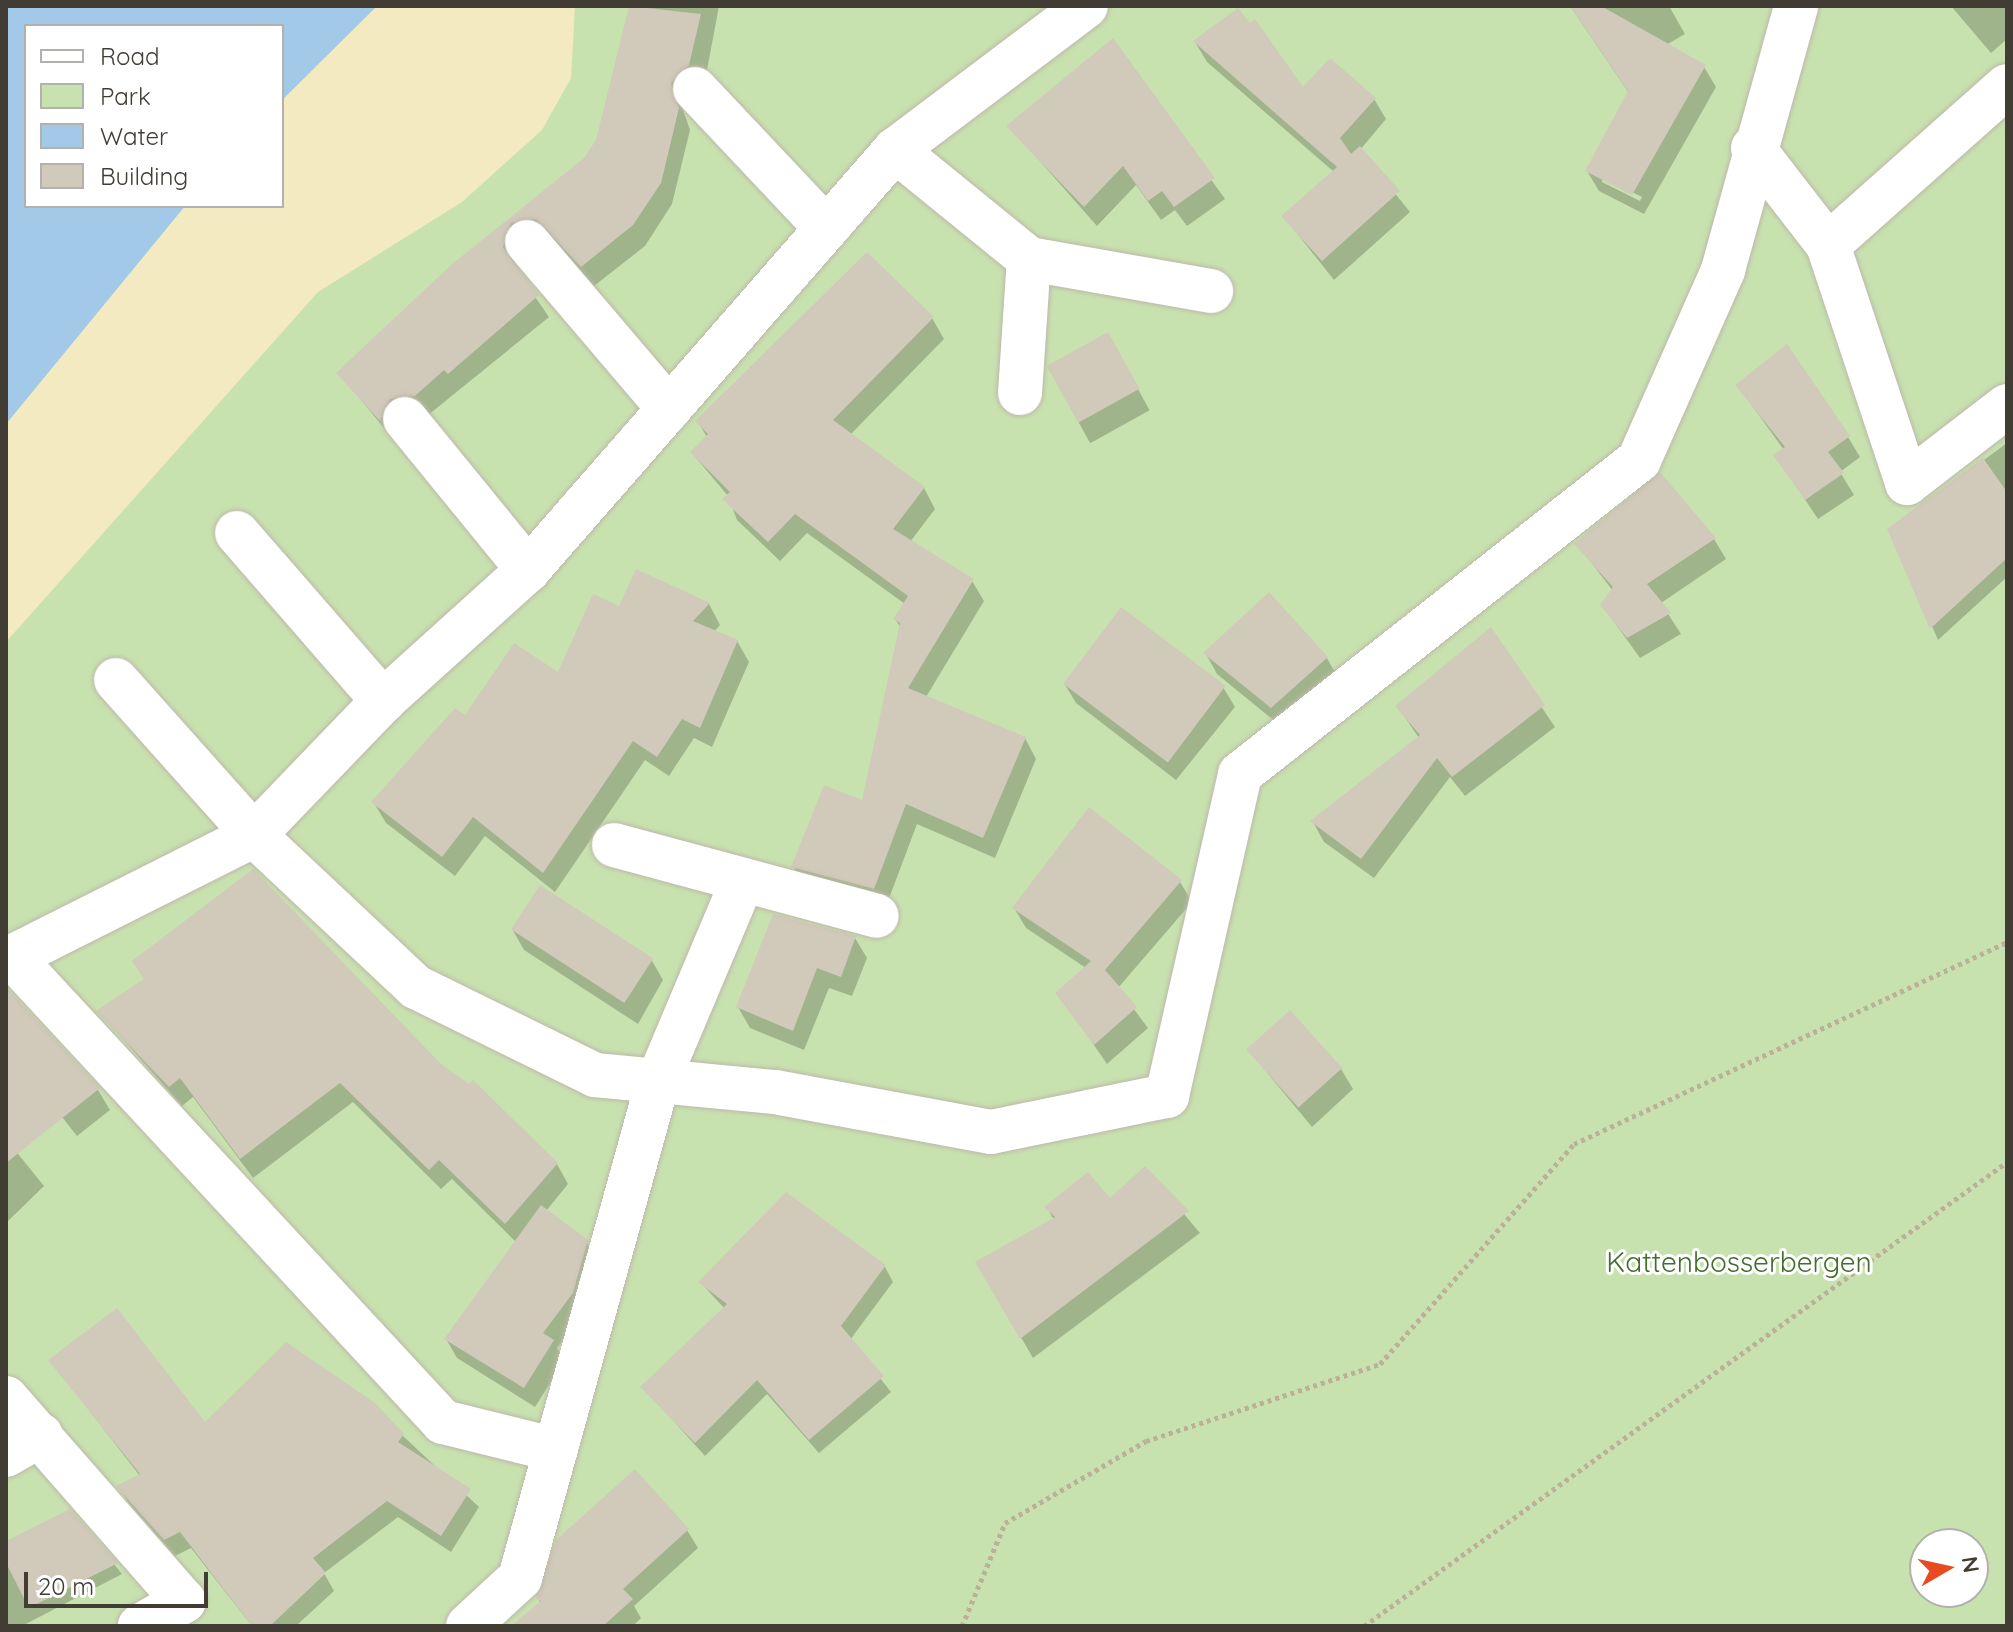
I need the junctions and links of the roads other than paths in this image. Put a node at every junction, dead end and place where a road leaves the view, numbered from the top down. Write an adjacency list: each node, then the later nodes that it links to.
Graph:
1 (1086, 6): 6 (lane)
2 (1796, 6): 5 (lane)
3 (2007, 86): 9 (lane)
4 (695, 89): 7 (lane)
5 (1753, 148): 9 (lane); 25 (lane)
6 (895, 150): 7 (lane); 10 (lane)
7 (826, 228): 14 (lane)
8 (527, 242): 14 (lane)
9 (1828, 245): 13 (lane)
10 (1029, 259): 11 (lane); 12 (lane)
11 (1211, 291)
12 (1020, 393)
13 (2007, 406)
14 (669, 409): 17 (lane)
15 (405, 419): 17 (lane)
16 (237, 533): 19 (lane)
17 (528, 570): 19 (lane)
18 (116, 680): 20 (lane)
19 (383, 701): 20 (lane)
20 (254, 835): 24 (lane); 25 (lane)
21 (614, 845): 22 (lane)
22 (743, 880): 23 (lane); 25 (lane)
23 (877, 916)
24 (9, 958): 28 (lane)
25 (658, 1081): 28 (lane)
26 (6, 1398): 27 (lane)
27 (24, 1445): 29 (lane)
28 (556, 1450): 30 (lane)
29 (140, 1626)
30 (468, 1626)

